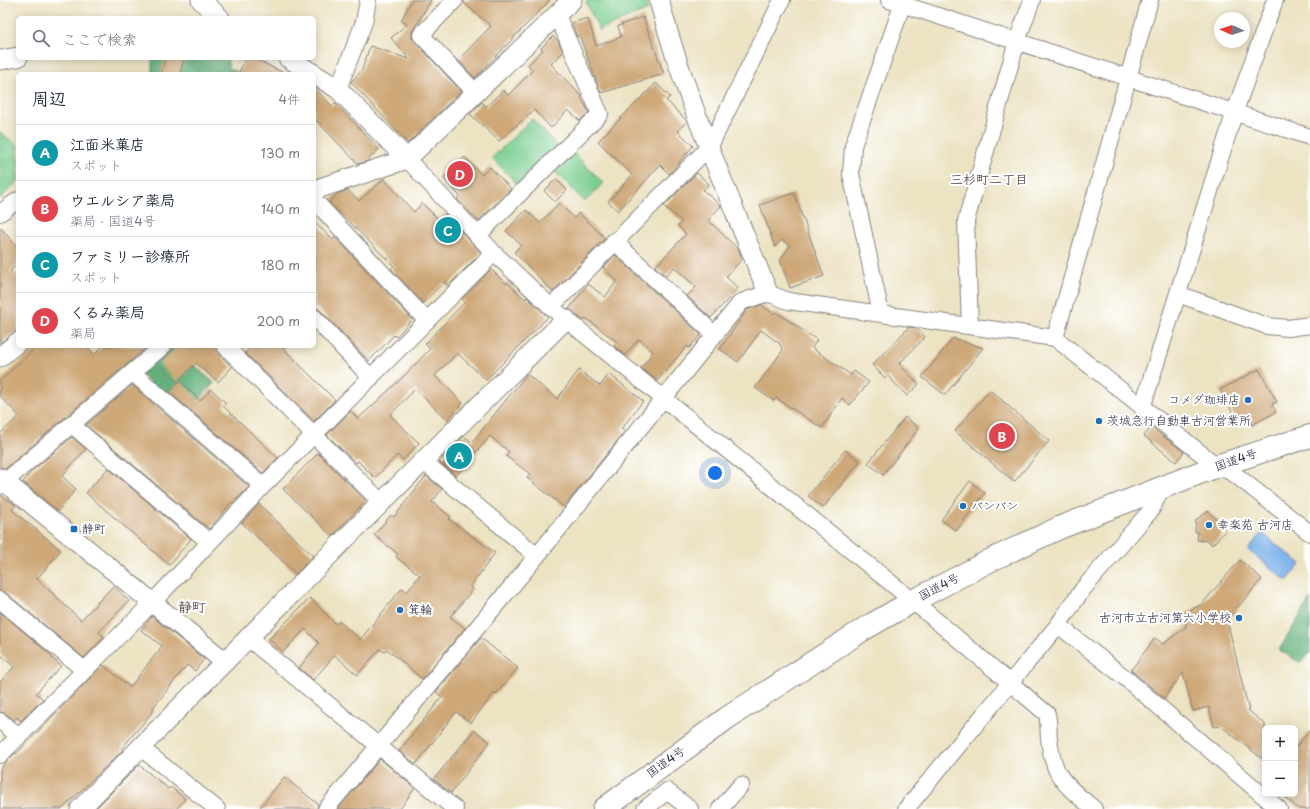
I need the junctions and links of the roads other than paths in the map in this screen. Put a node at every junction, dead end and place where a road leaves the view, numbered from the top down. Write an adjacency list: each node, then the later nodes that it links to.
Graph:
1 (202, 0): 12 (street)
2 (368, 0): 20 (street)
3 (455, 0): 21 (street)
4 (572, 0): 11 (street)
5 (659, 0): 24 (street)
6 (782, 0): 24 (street)
7 (1032, 0): 13 (street)
8 (1150, 0): 19 (street)
9 (1274, 0): 22 (street)
10 (898, 1): 13 (street); 36 (street)
11 (557, 15): 21 (street); 30 (street)
12 (218, 16)
13 (1018, 41): 19 (street); 40 (street)
14 (16, 57): 15 (street)
15 (0, 60)
16 (291, 60): 17 (street)
17 (311, 72)
18 (316, 75): 20 (street)
19 (1130, 78): 22 (street); 43 (street)
20 (338, 89): 25 (street)
21 (476, 93): 25 (street)
22 (1235, 111): 23 (street); 34 (street)
23 (1310, 136)
24 (710, 146): 31 (street); 33 (street)
25 (407, 159): 26 (street); 30 (street)
26 (316, 189)
27 (16, 201): 29 (street)
28 (316, 202): 39 (street)
29 (0, 213)
30 (477, 236): 32 (street)
31 (614, 241): 35 (street); 42 (street)
32 (494, 253): 35 (street); 39 (street)
33 (768, 293): 36 (street); 42 (street)
34 (1178, 294): 41 (street); 51 (street)
35 (551, 307): 37 (street)
36 (881, 314): 40 (street)
37 (566, 319): 50 (street); 55 (street)
38 (316, 320): 49 (street)
39 (427, 321): 49 (street)
40 (970, 325): 43 (street)
41 (1310, 325)
42 (714, 334): 50 (street)
43 (1055, 338): 51 (street)
44 (16, 344): 47 (street)
45 (161, 348): 48 (street)
46 (227, 348): 53 (street)
47 (0, 357)
48 (133, 373): 52 (street); 58 (street)
49 (371, 378): 53 (street)
50 (663, 400): 63 (street); 65 (street)
51 (1142, 408): 56 (street)
52 (72, 425): 57 (street); 62 (street)
53 (314, 435): 58 (street); 60 (street)
54 (1310, 436): 56 (highway, 国道4号)
55 (423, 461): 60 (street); 63 (street)
56 (1216, 466): 59 (highway, 国道4号); 61 (street)
57 (2, 482): 66 (street)
58 (263, 486): 62 (street)
59 (1158, 488): 65 (highway, 国道4号); 67 (street)
60 (382, 502): 68 (street)
61 (1310, 533)
62 (209, 542): 66 (street)
63 (537, 556): 75 (street)
64 (0, 600): 70 (street)
65 (913, 601): 71 (street); 82 (highway, 国道4号)
66 (152, 603): 69 (street); 70 (street)
67 (1058, 625): 71 (street); 88 (street)
68 (248, 638): 69 (street); 75 (street)
69 (225, 662): 74 (street)
70 (84, 670): 73 (street)
71 (1010, 684): 86 (street); 87 (street)
72 (0, 721): 73 (street)
73 (19, 736): 76 (street)
74 (141, 748): 78 (street); 79 (street)
75 (378, 748): 80 (street); 81 (street)
76 (0, 755)
77 (741, 784): 85 (street)
78 (80, 809)
79 (217, 809)
80 (326, 809)
81 (455, 809)
82 (604, 809)
83 (645, 809): 84 (street)
84 (690, 809)
85 (720, 809)
86 (906, 809)
87 (1094, 809)
88 (1279, 809)

